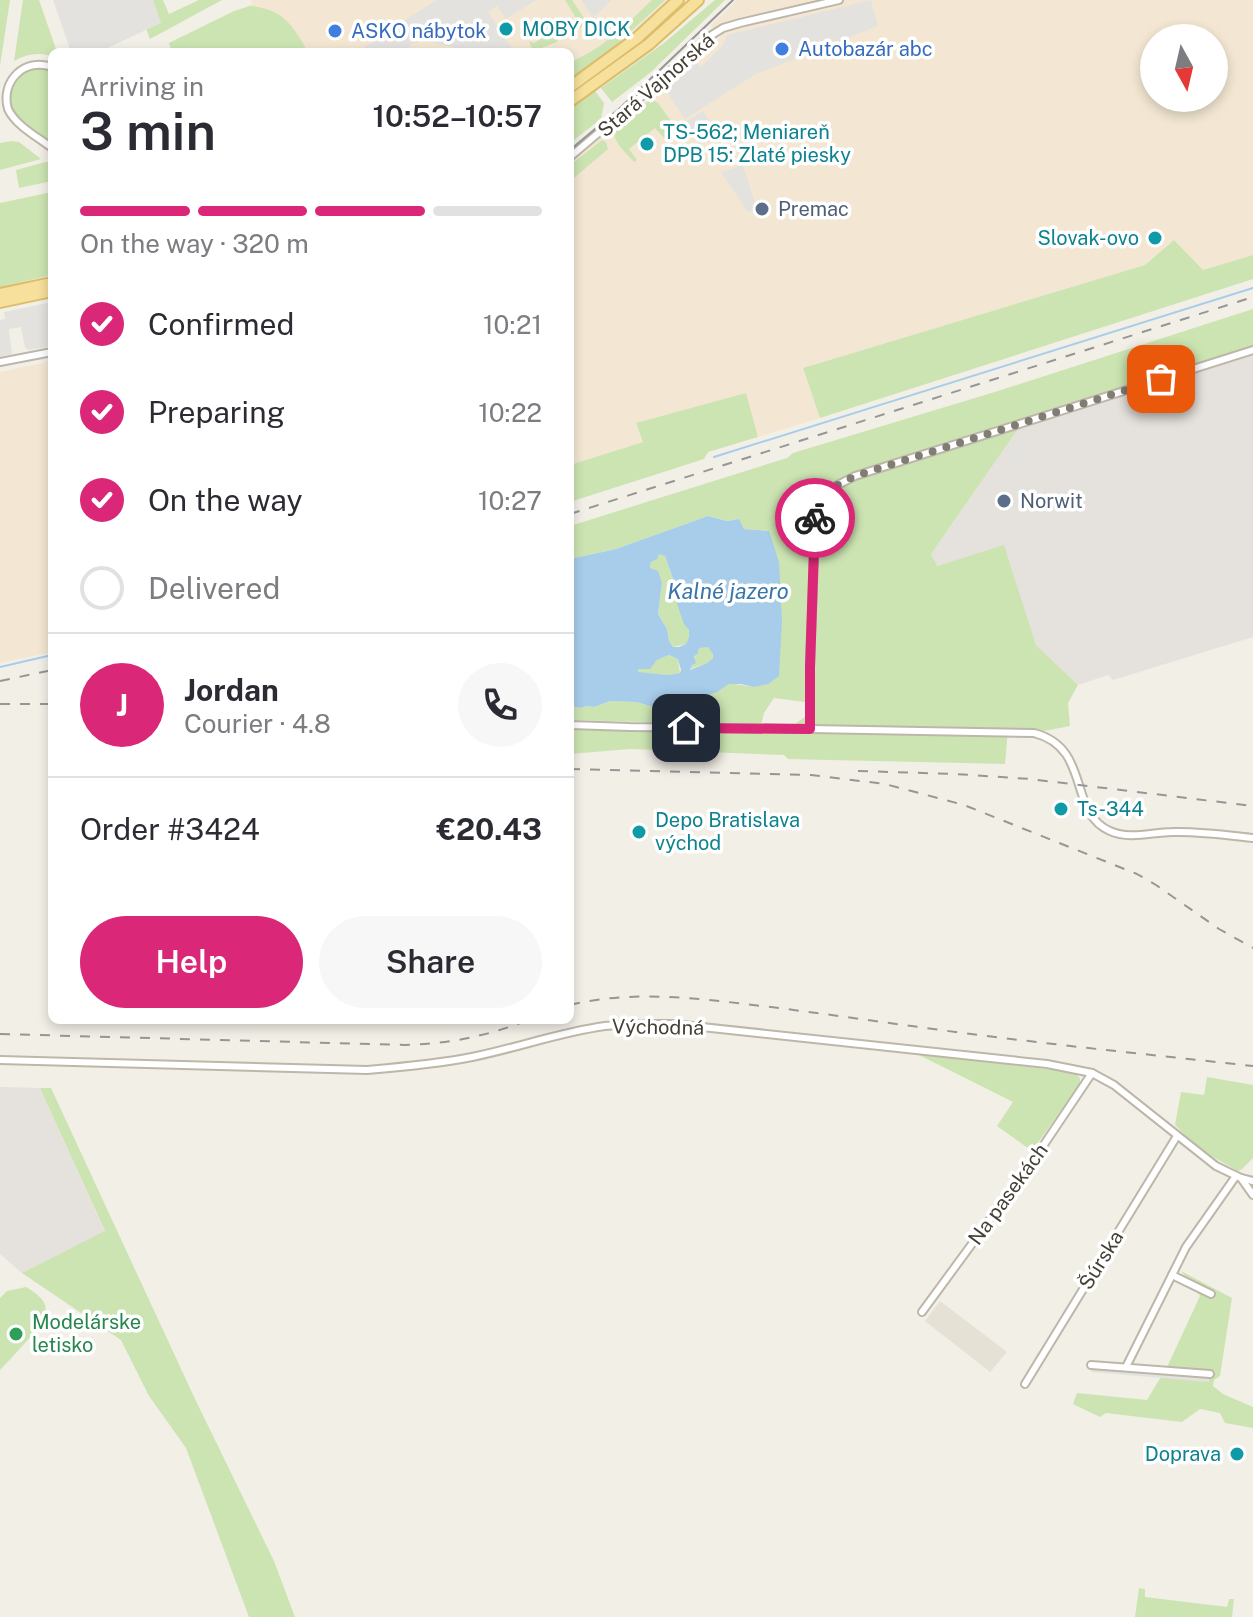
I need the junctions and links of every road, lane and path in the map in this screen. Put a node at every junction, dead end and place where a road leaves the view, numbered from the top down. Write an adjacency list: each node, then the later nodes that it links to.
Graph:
1 (678, 0): 5 (main road)
2 (839, 0): 8 (street, Stará Vajnorská)
3 (696, 3): 6 (main road)
4 (48, 66): 7 (street)
5 (574, 84)
6 (574, 98)
7 (48, 145)
8 (574, 154)
9 (48, 284): 11 (main road)
10 (48, 292): 12 (main road)
11 (0, 294)
12 (0, 302)
13 (1253, 350): 17 (street)
14 (48, 353): 15 (street)
15 (0, 362)
16 (574, 725): 17 (street)
17 (810, 729): 18 (street)
18 (1253, 838)
19 (0, 1060): 20 (street, Východná)
20 (1092, 1073): 21 (street, Východná); 27 (street, Na pasekách)
21 (1177, 1136): 22 (street, Východná); 31 (street, Šúrska)
22 (1239, 1177): 23 (street); 24 (street, Východná); 25 (street)
23 (1253, 1181)
24 (1253, 1195)
25 (1172, 1275): 26 (street); 29 (street)
26 (1211, 1294)
27 (922, 1312)
28 (1091, 1365): 29 (street)
29 (1126, 1367): 30 (street)
30 (1210, 1374)
31 (1025, 1384)

